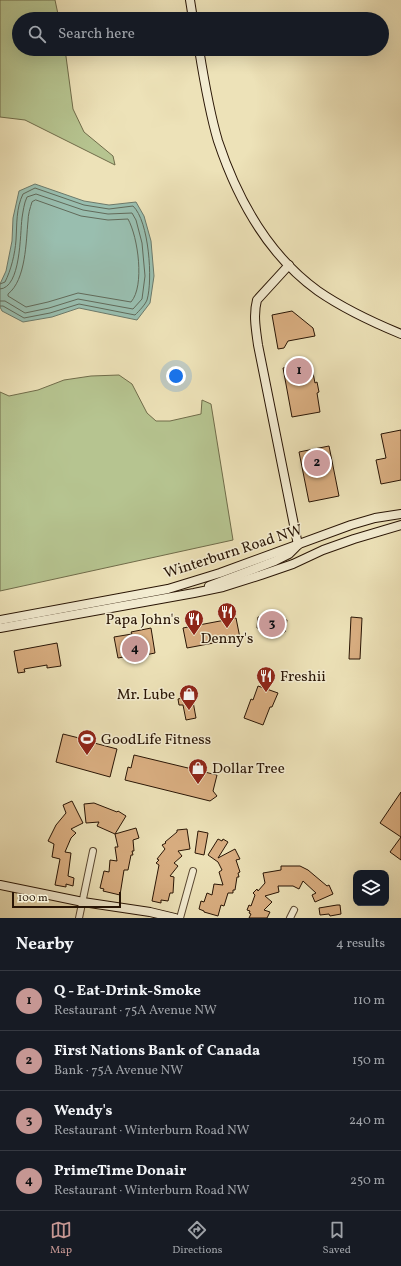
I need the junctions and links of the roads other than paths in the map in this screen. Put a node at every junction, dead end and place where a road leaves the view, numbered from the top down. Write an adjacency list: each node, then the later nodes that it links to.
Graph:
1 (190, 0): 2 (main road)
2 (192, 12)
3 (199, 56): 4 (main road)
4 (289, 265): 5 (main road); 8 (main road)
5 (401, 334)
6 (401, 514): 8 (main road, Winterburn Road NW)
7 (401, 525): 9 (main road, Winterburn Road NW)
8 (298, 545): 9 (main road); 10 (main road, Winterburn Road NW)
9 (194, 593): 11 (main road, Winterburn Road NW)
10 (0, 620)
11 (0, 628)
12 (92, 851): 15 (street)
13 (192, 871): 19 (street)
14 (0, 885): 15 (main road)
15 (83, 902): 17 (street); 18 (main road)
16 (294, 910): 20 (street)
17 (79, 918)
18 (175, 918)
19 (180, 918)
20 (290, 918)

